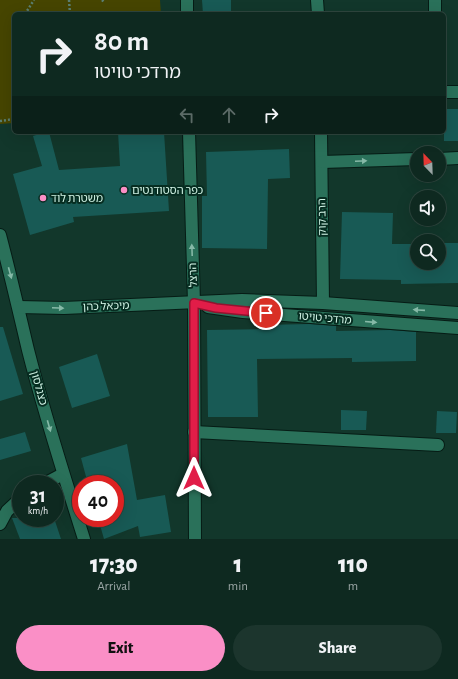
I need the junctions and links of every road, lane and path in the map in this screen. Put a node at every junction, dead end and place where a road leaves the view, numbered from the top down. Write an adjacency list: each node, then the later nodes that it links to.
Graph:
1 (34, 0): 6 (path)
2 (69, 0): 7 (path)
3 (187, 0): 8 (street)
4 (317, 0): 9 (street)
5 (435, 0): 10 (street)
6 (26, 12)
7 (70, 12)
8 (187, 12)
9 (318, 12)
10 (435, 12)
11 (446, 92): 12 (street)
12 (458, 92)
13 (12, 119): 14 (path)
14 (0, 121)
15 (188, 134): 22 (street, הרצל, one-way to 15)
16 (321, 134): 20 (street, הרב קוק)
17 (458, 158): 19 (street)
18 (410, 159): 20 (street, one-way to 18)
19 (446, 159)
20 (322, 162): 23 (street, הרב קוק)
21 (0, 235): 24 (street, כצנלסון, one-way to 24)
22 (194, 303): 23 (street, מרדכי טויטו); 24 (street, מיכאל כהן, one-way to 22); 26 (street, מרדכי טויטו, one-way to 26); 27 (street, הרצל)
23 (323, 303): 25 (street, מרדכי טויטו, one-way to 23)
24 (19, 307): 29 (street, כצנלסון, one-way to 29)
25 (458, 313)
26 (458, 328)
27 (194, 432): 28 (street); 33 (street, הרצל)
28 (438, 445)
29 (63, 474): 32 (street, כצנלסון)
30 (12, 506): 31 (street)
31 (0, 524)
32 (84, 539)
33 (195, 539)

